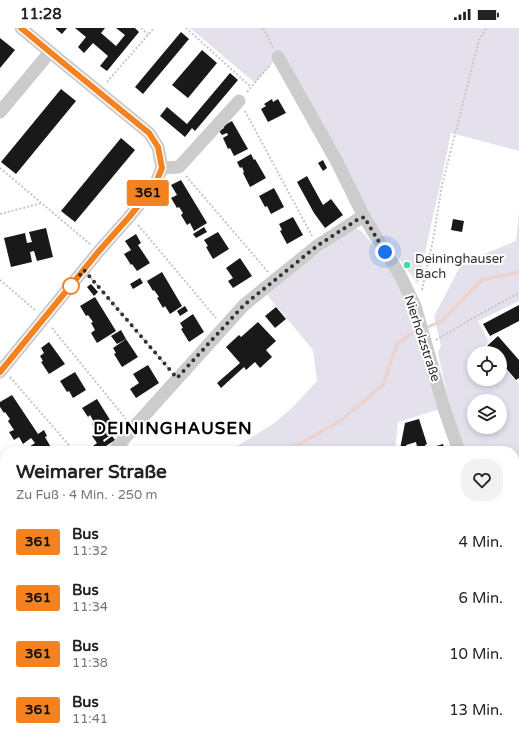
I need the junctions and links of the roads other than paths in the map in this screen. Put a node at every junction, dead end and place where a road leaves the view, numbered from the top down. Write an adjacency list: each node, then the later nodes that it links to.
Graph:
1 (21, 28): 2 (street)
2 (50, 52): 5 (street); 6 (street)
3 (278, 57): 7 (street, Nierholzstraße)
4 (239, 101): 6 (street)
5 (0, 112)
6 (162, 168): 8 (street)
7 (364, 217): 9 (street); 10 (street, Nierholzstraße)
8 (1, 370)
9 (118, 446)
10 (457, 446)

